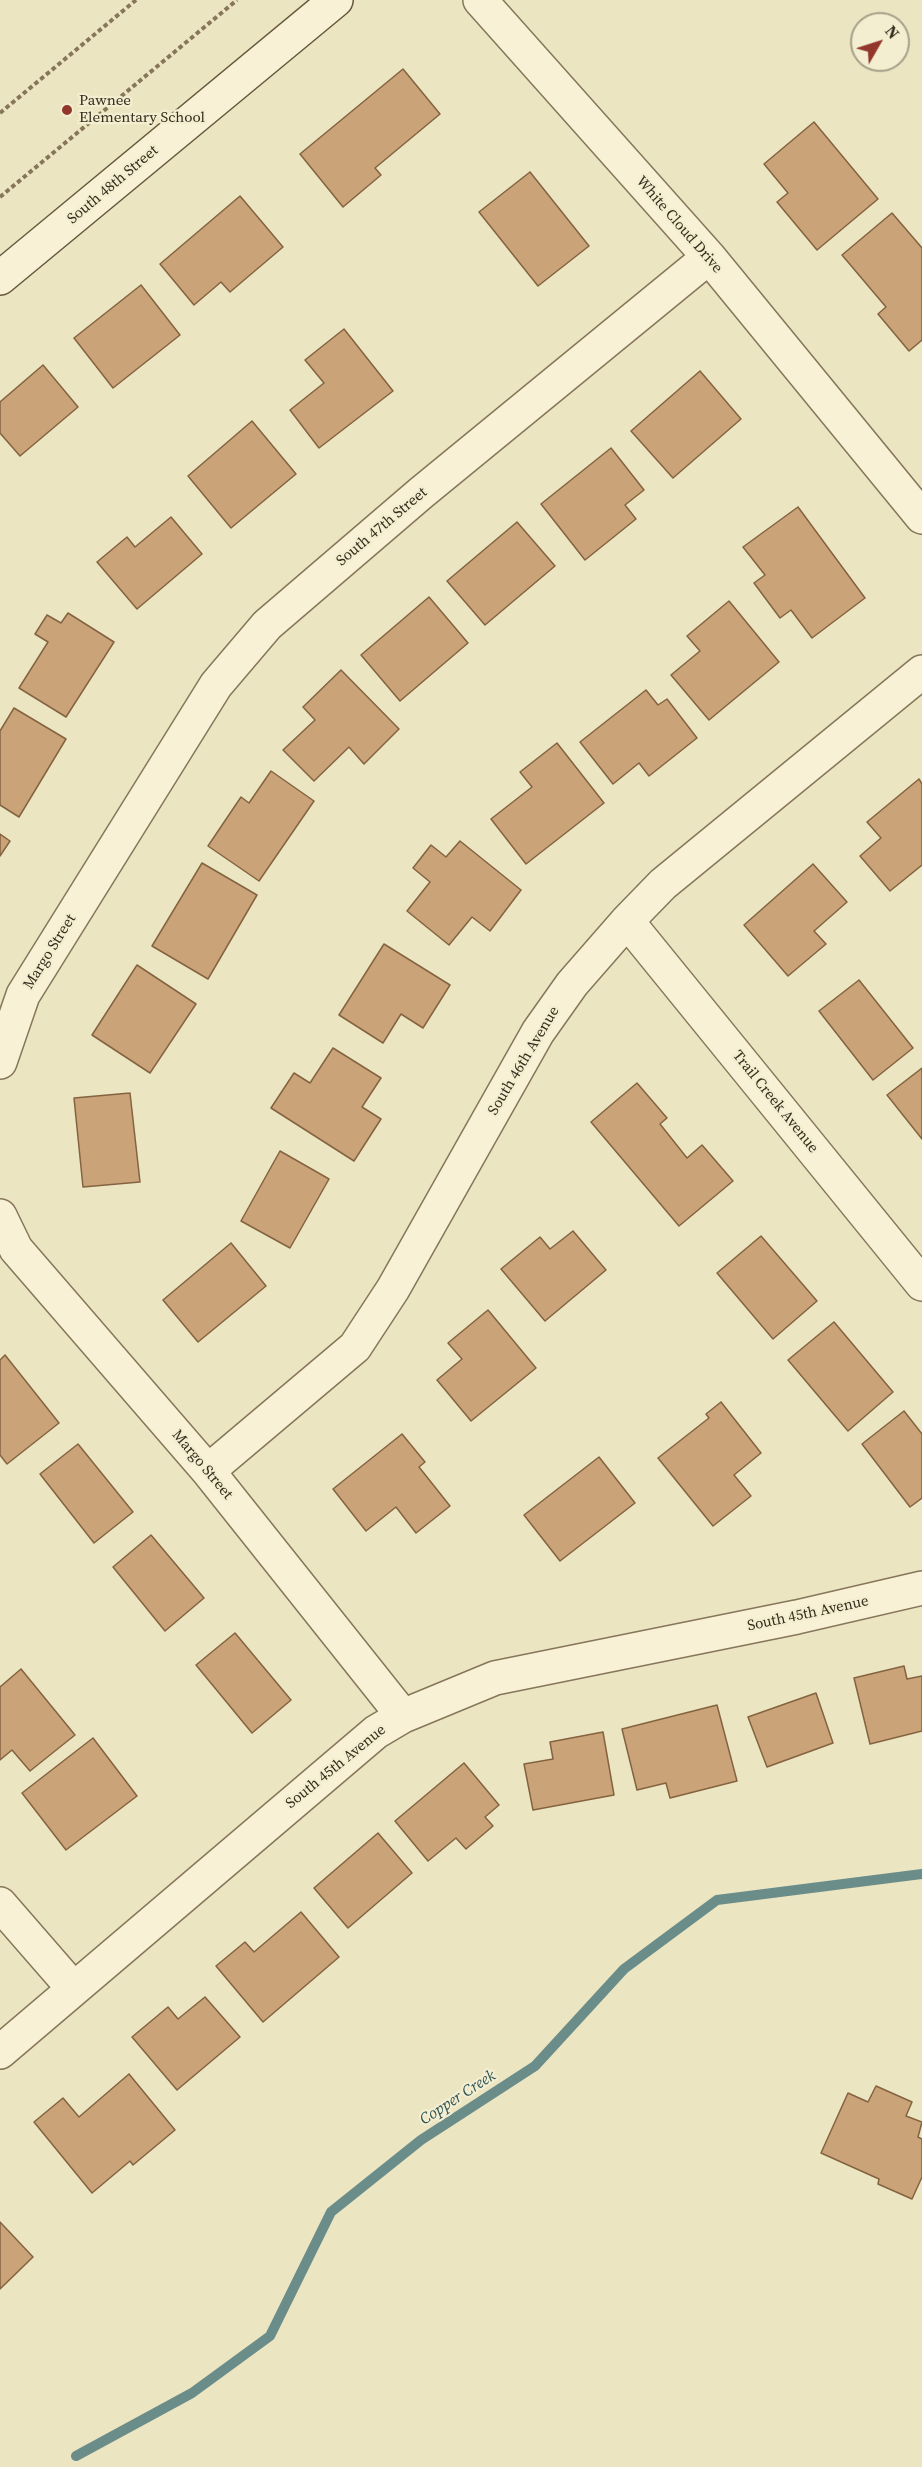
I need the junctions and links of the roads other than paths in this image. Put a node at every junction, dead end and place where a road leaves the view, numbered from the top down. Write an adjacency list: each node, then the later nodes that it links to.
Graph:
1 (336, 0): 4 (street, South 48th Street)
2 (480, 0): 3 (street, White Cloud Drive)
3 (708, 257): 5 (street, White Cloud Drive); 7 (street, South 47th Street)
4 (0, 278)
5 (922, 517)
6 (922, 672): 8 (street, South 46th Avenue)
7 (113, 849): 9 (street, Margo Street)
8 (627, 921): 11 (street, Trail Creek Avenue); 12 (street, South 46th Avenue)
9 (0, 1062)
10 (0, 1216): 12 (street, Margo Street)
11 (922, 1284)
12 (208, 1471): 14 (street, Margo Street)
13 (922, 1588): 14 (street, South 45th Avenue)
14 (403, 1716): 16 (street, South 45th Avenue)
15 (0, 1904): 16 (street)
16 (73, 1988): 17 (street, South 45th Avenue)
17 (0, 2052)

